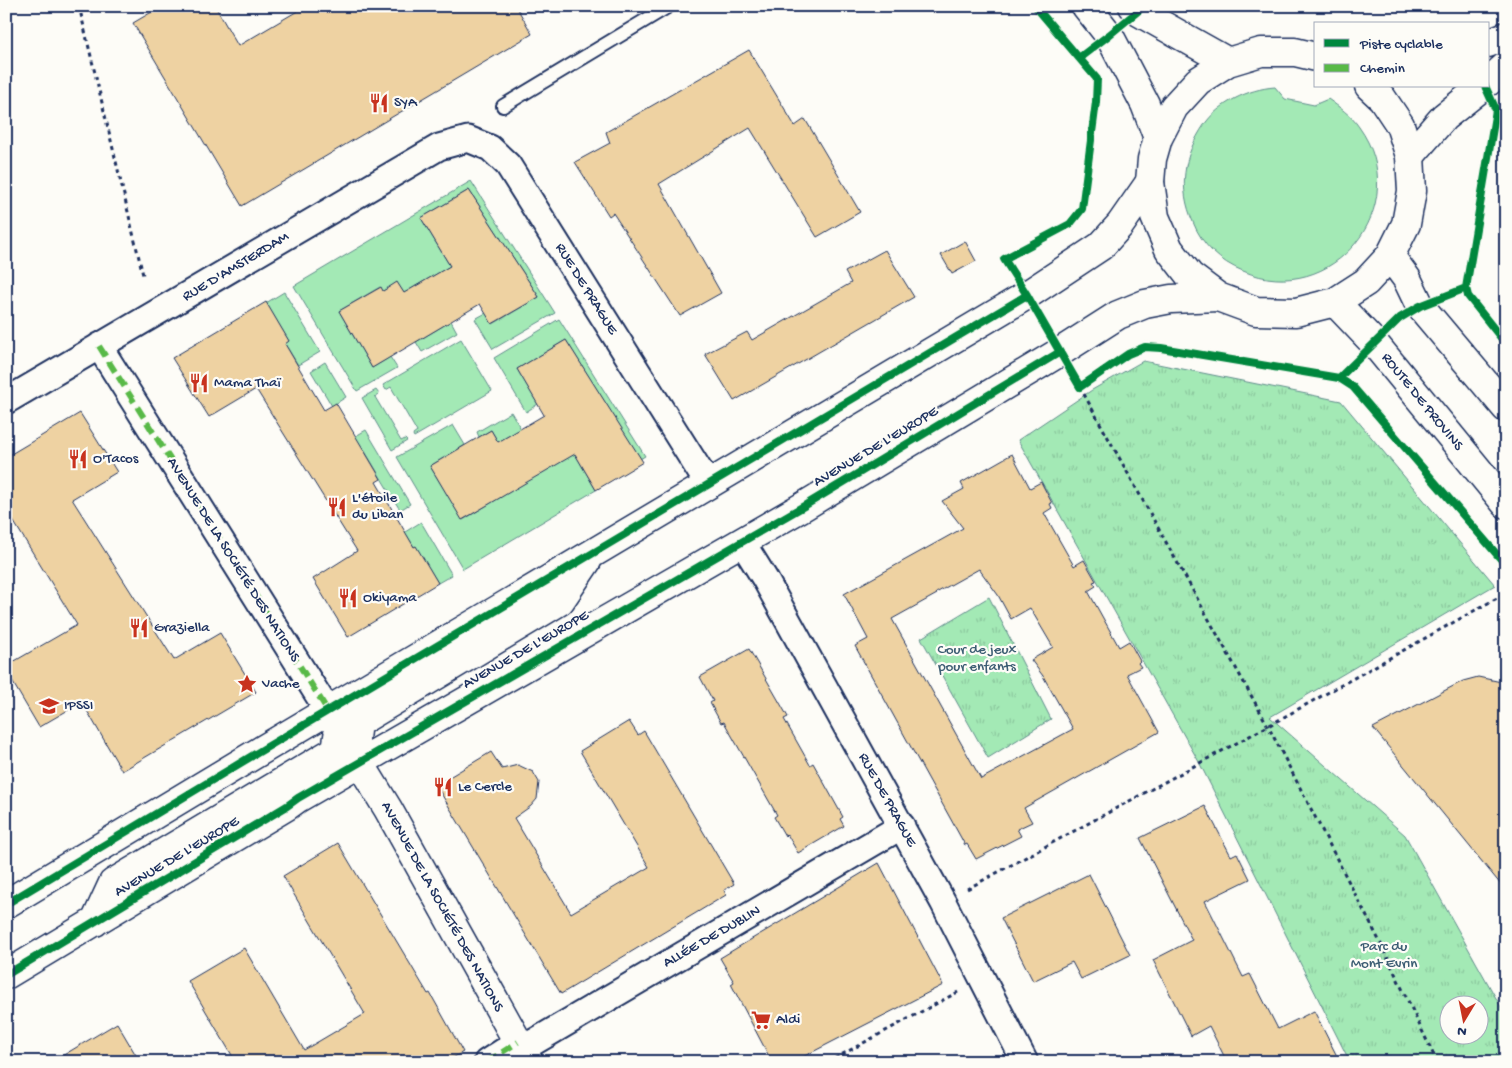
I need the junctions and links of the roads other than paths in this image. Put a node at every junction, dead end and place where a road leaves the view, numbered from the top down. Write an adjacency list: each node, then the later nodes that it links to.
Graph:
1 (669, 6): 12 (lane)
2 (1086, 6): 13 (main road)
3 (1133, 6): 7 (main road)
4 (1506, 36): 5 (main road)
5 (1490, 42)
6 (1314, 56): 7 (main road)
7 (1228, 62): 13 (main road)
8 (1506, 66): 9 (main road)
9 (1490, 80)
10 (1372, 88): 15 (main road)
11 (1480, 88): 15 (main road)
12 (503, 106)
13 (1158, 138): 16 (main road)
14 (468, 139): 20 (street, RUE D'AMSTERDAM); 23 (street, RUE DE PRAGUE)
15 (1410, 156): 17 (main road)
16 (1150, 182): 18 (main road); 23 (main road)
17 (1390, 256): 19 (main road); 22 (main road)
18 (1218, 297): 19 (main road); 25 (main road, AVENUE DE L'EUROPE)
19 (1335, 302): 24 (main road, ROUTE DE PROVINS)
20 (99, 346): 21 (street, RUE D'AMSTERDAM); 27 (street, AVENUE DE LA SOCIÉTÉ DES NATIONS)
21 (6, 401)
22 (1506, 408)
23 (708, 484): 26 (main road)
24 (1506, 504)
25 (742, 542): 28 (main road, AVENUE DE L'EUROPE); 29 (street, RUE DE PRAGUE)
26 (592, 553): 27 (main road); 28 (main road)
27 (333, 720): 28 (main road, AVENUE DE LA SOCIÉTÉ DES NATIONS); 30 (main road); 31 (main road)
28 (356, 759): 31 (main road, AVENUE DE L'EUROPE); 33 (main road, AVENUE DE LA SOCIÉTÉ DES NATIONS)
29 (902, 826): 33 (street, ALLÉE DE DUBLIN); 35 (street, RUE DE PRAGUE)
30 (6, 904)
31 (95, 922): 32 (main road, AVENUE DE L'EUROPE)
32 (6, 975)
33 (523, 1051): 34 (street, ALLÉE DE DUBLIN)
34 (487, 1062)
35 (1026, 1062)

